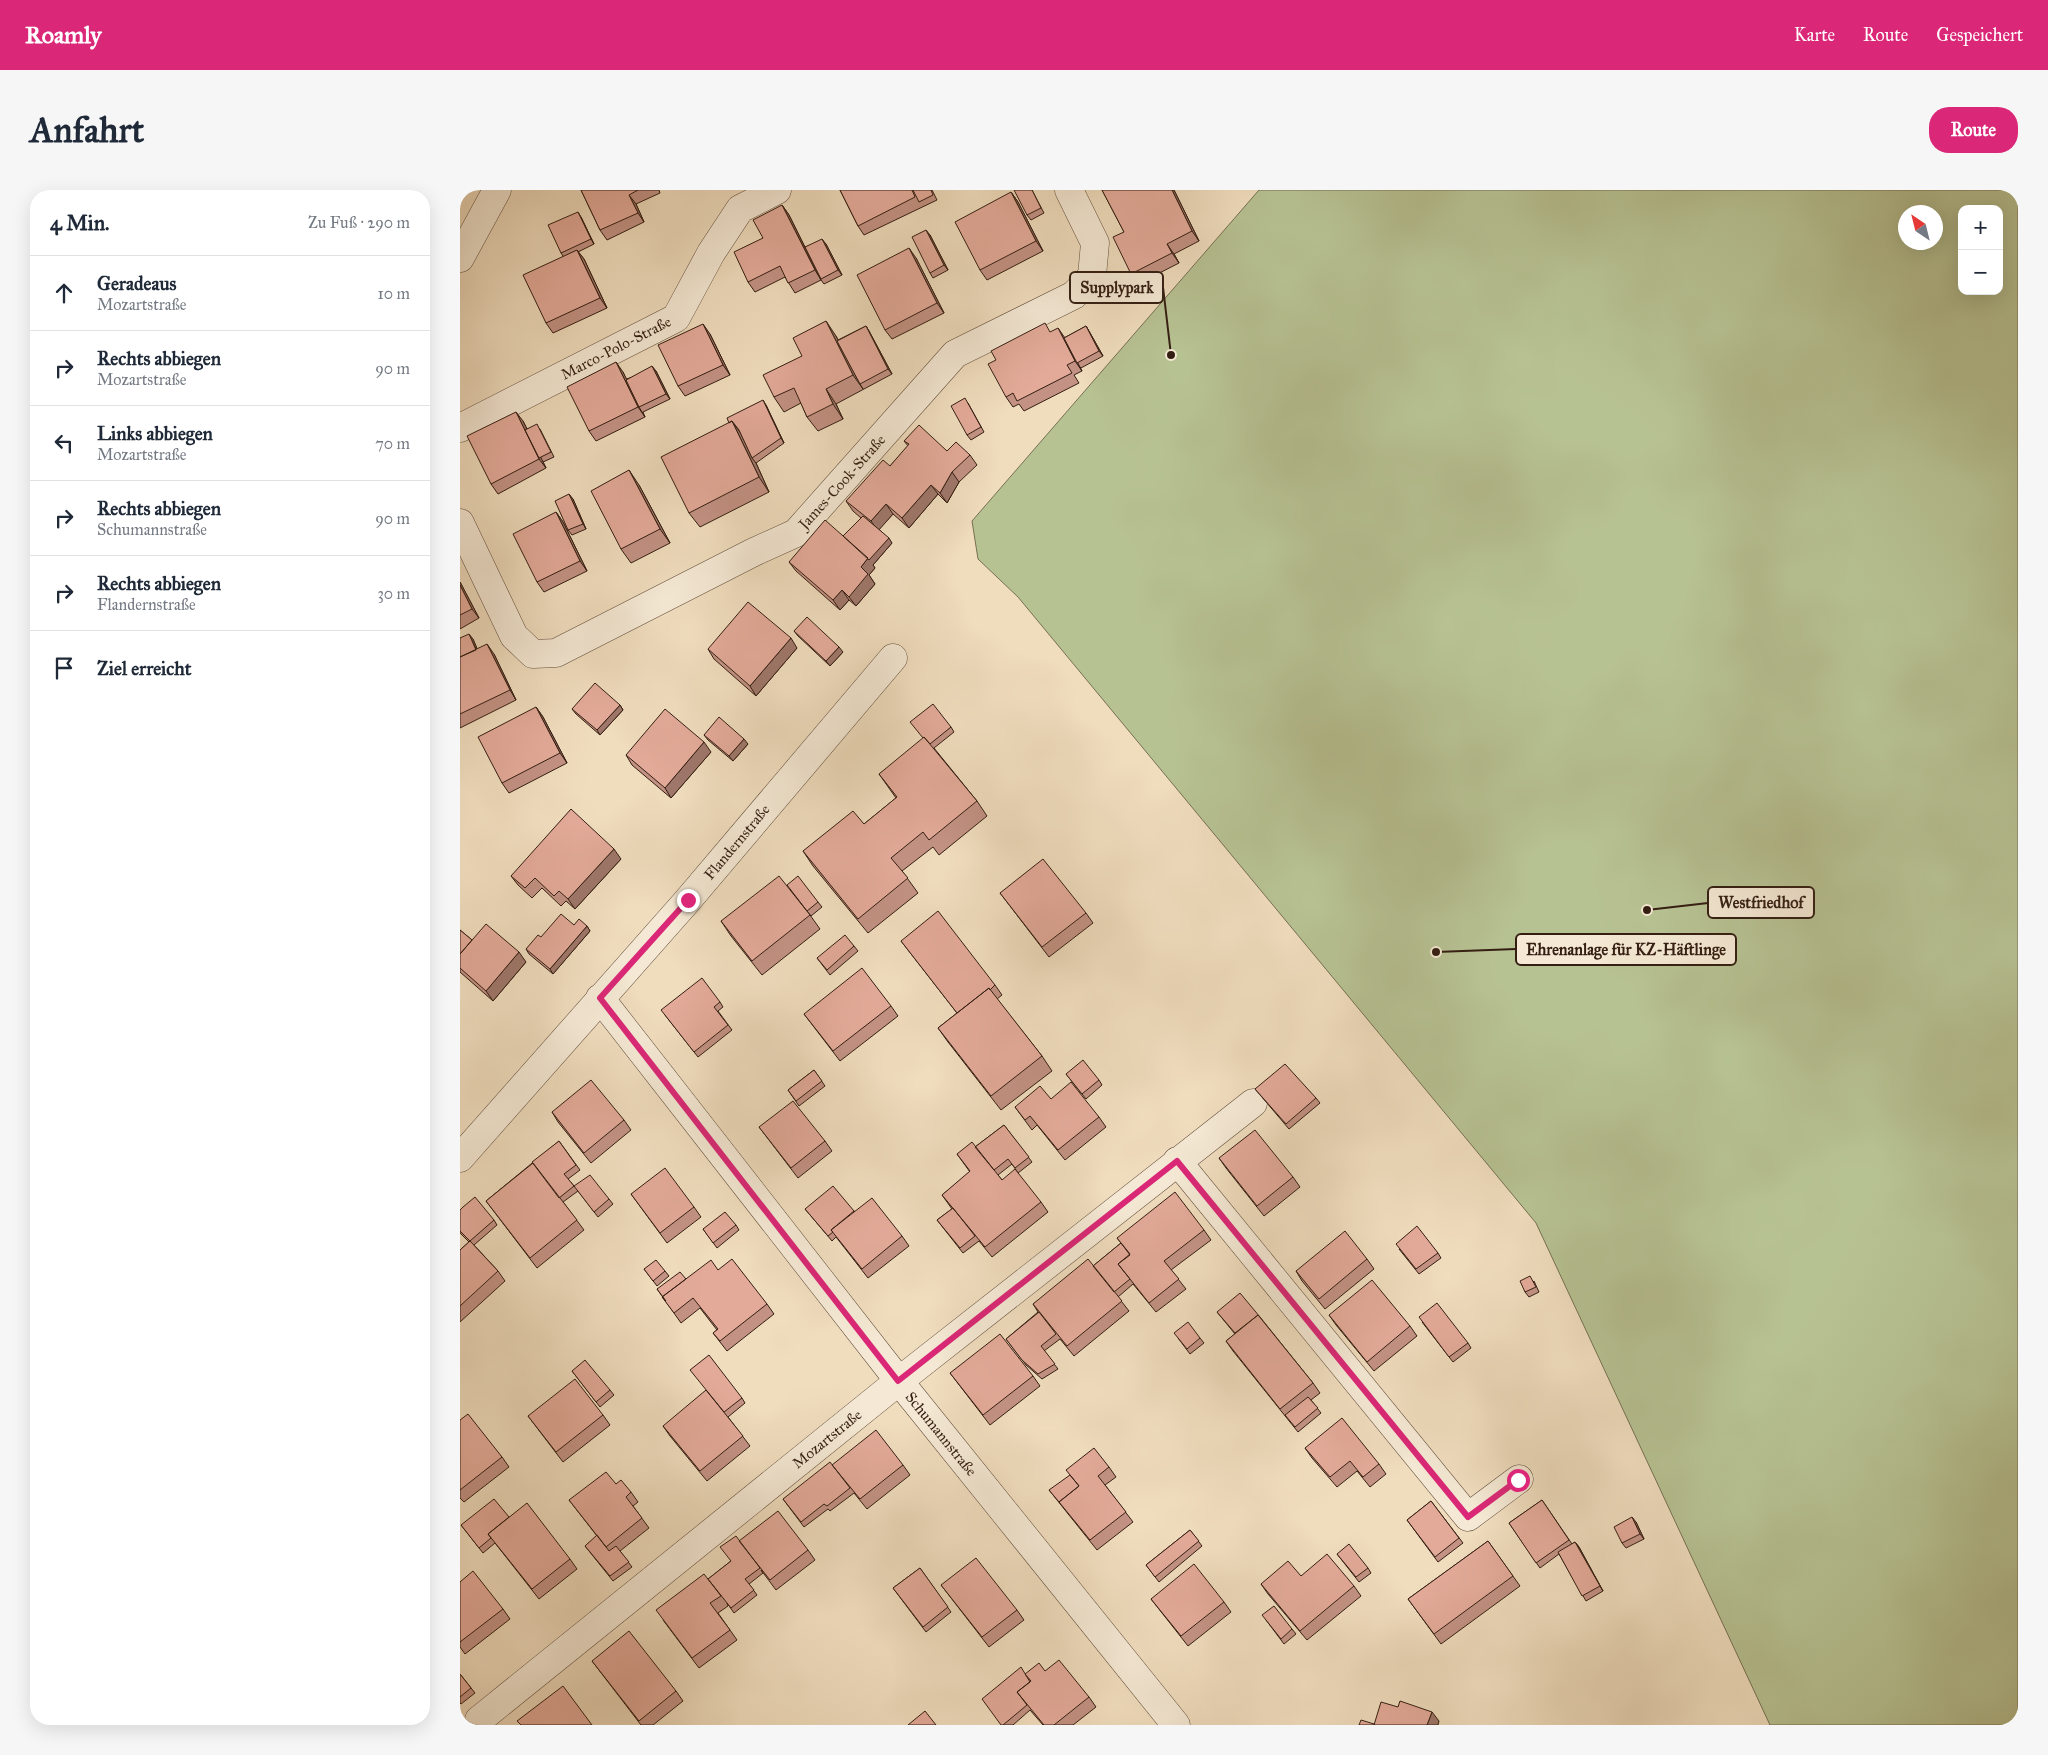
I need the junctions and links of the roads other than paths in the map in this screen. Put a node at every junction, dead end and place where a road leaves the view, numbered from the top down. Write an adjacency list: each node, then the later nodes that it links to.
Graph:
1 (497, 190): 4 (street)
2 (777, 190): 5 (street, Marco-Polo-Straße)
3 (1068, 190): 6 (street, James-Cook-Straße)
4 (460, 258)
5 (460, 428)
6 (460, 523)
7 (893, 658): 8 (street, Flandernstraße)
8 (600, 998): 10 (street, Flandernstraße); 12 (street, Schumannstraße)
9 (1253, 1103): 11 (street, Mozartstraße)
10 (460, 1158)
11 (1177, 1161): 12 (street, Mozartstraße); 13 (street)
12 (898, 1381): 14 (street, Mozartstraße); 15 (street, Schumannstraße)
13 (1518, 1480)
14 (479, 1720)
15 (1176, 1725)

